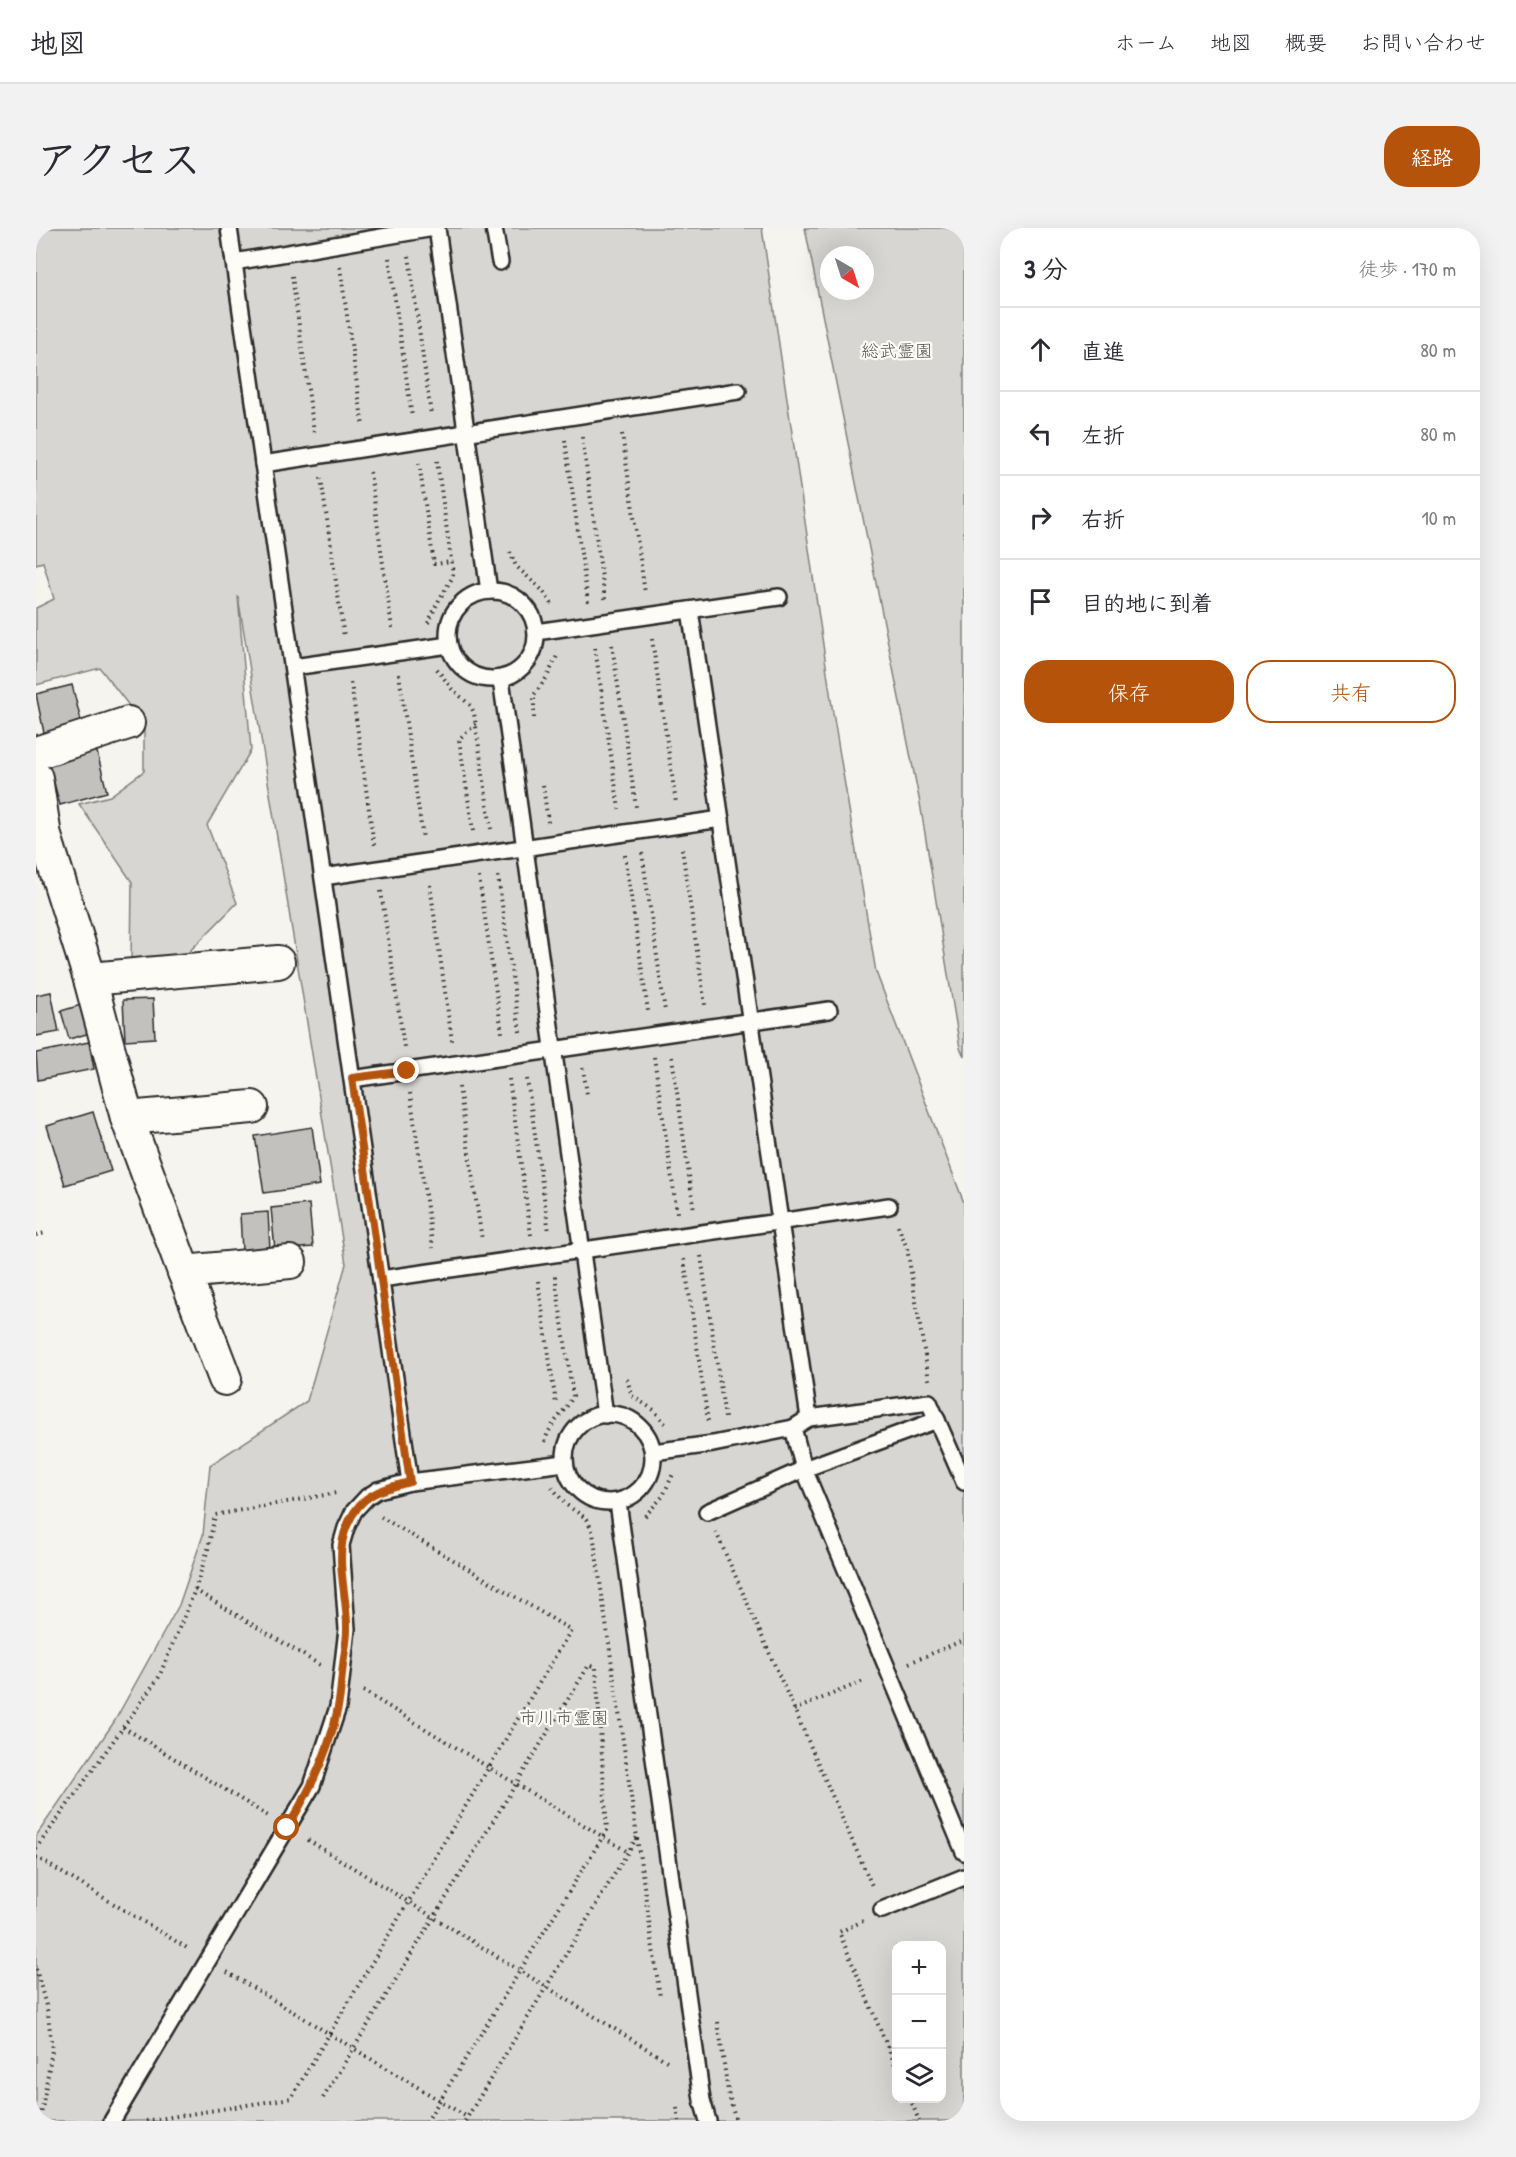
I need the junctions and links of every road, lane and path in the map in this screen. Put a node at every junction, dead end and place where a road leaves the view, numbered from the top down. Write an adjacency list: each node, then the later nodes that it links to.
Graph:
1 (229, 228): 8 (lane)
2 (436, 228): 4 (lane); 15 (lane)
3 (494, 228): 9 (lane)
4 (386, 236): 5 (lane); 16 (path)
5 (337, 244): 6 (lane); 17 (path)
6 (288, 252): 8 (lane); 18 (path)
7 (408, 255): 14 (path)
8 (234, 262): 20 (lane)
9 (500, 262)
10 (738, 391): 11 (lane)
11 (618, 409): 12 (lane); 27 (path)
12 (579, 416): 13 (lane); 28 (path)
13 (562, 418): 15 (lane); 29 (path)
14 (433, 426)
15 (466, 433): 16 (lane); 23 (lane)
16 (416, 441): 17 (lane); 22 (path)
17 (366, 448): 18 (lane); 34 (path)
18 (318, 456): 20 (lane); 35 (path)
19 (437, 460): 22 (path)
20 (263, 464): 36 (lane)
21 (509, 547): 26 (path)
22 (452, 562): 30 (path)
23 (489, 591): 31 (lane); 32 (lane)
24 (779, 597): 25 (lane)
25 (690, 610): 27 (lane); 44 (lane)
26 (556, 611)
27 (648, 616): 28 (lane); 45 (path)
28 (609, 622): 29 (lane); 48 (path)
29 (591, 624): 31 (lane); 49 (path)
30 (426, 628)
31 (536, 632): 38 (lane)
32 (449, 645): 34 (lane); 38 (lane)
33 (561, 649): 40 (path)
34 (396, 652): 35 (lane); 51 (path)
35 (347, 659): 36 (lane); 52 (path)
36 (292, 668): 54 (lane)
37 (435, 668): 47 (path)
38 (501, 679): 50 (lane)
39 (128, 723): 41 (street)
40 (535, 728)
41 (36, 753)
42 (36, 778): 56 (street)
43 (543, 784): 46 (path)
44 (721, 819): 45 (lane); 58 (lane)
45 (679, 825): 48 (lane); 59 (path)
46 (549, 829)
47 (491, 830)
48 (639, 831): 49 (lane); 60 (path)
49 (622, 834): 50 (lane); 61 (path)
50 (525, 848): 51 (lane); 63 (lane)
51 (426, 861): 52 (lane); 64 (path)
52 (378, 869): 54 (lane); 65 (path)
53 (497, 872): 62 (path)
54 (323, 877): 67 (lane)
55 (278, 962): 56 (street)
56 (90, 979): 69 (street)
57 (829, 1010): 58 (lane)
58 (751, 1021): 59 (lane); 71 (lane)
59 (708, 1028): 60 (lane)
60 (669, 1033): 61 (lane); 73 (path)
61 (651, 1036): 63 (lane); 75 (path)
62 (522, 1042)
63 (554, 1050): 64 (lane); 77 (lane)
64 (456, 1064): 65 (lane); 79 (path)
65 (407, 1071): 67 (lane); 80 (path)
66 (526, 1074): 76 (path)
67 (352, 1078): 83 (lane)
68 (252, 1107): 69 (street)
69 (127, 1118): 81 (street)
70 (889, 1206): 71 (lane); 86 (path)
71 (780, 1222): 73 (lane); 88 (lane)
72 (46, 1233): 74 (path)
73 (698, 1234): 75 (lane); 92 (path)
74 (36, 1235)
75 (681, 1236): 77 (lane); 93 (path)
76 (550, 1243)
77 (582, 1250): 79 (lane); 87 (lane)
78 (290, 1262): 81 (street)
79 (485, 1264): 80 (lane)
80 (436, 1271): 83 (lane)
81 (184, 1272): 85 (street)
82 (555, 1275): 94 (path)
83 (381, 1279): 100 (lane)
84 (626, 1371): 91 (path)
85 (225, 1378)
86 (929, 1402): 88 (lane); 89 (lane)
87 (605, 1415): 95 (lane); 96 (lane)
88 (809, 1418): 90 (lane)
89 (937, 1420): 98 (lane); 101 (lane)
90 (793, 1428): 92 (lane); 98 (lane)
91 (670, 1433)
92 (728, 1441): 93 (lane)
93 (711, 1445): 95 (lane)
94 (545, 1449)
95 (653, 1452): 103 (lane)
96 (565, 1463): 100 (lane); 103 (lane)
97 (675, 1464): 106 (path)
98 (804, 1469): 105 (lane); 117 (lane)
99 (548, 1478): 113 (path)
100 (410, 1482): 102 (lane)
101 (964, 1482)
102 (378, 1490): 104 (lane); 107 (path)
103 (618, 1502): 145 (lane)
104 (360, 1504): 108 (lane); 110 (path)
105 (707, 1512): 121 (path)
106 (645, 1520)
107 (195, 1590): 108 (path); 109 (path)
108 (341, 1678): 110 (path); 112 (lane)
109 (123, 1727): 112 (path); 115 (path)
110 (489, 1768): 111 (path); 120 (path)
111 (516, 1785): 114 (path); 114 (path); 122 (path)
112 (287, 1828): 120 (path); 123 (lane)
113 (637, 1836): 116 (path); 127 (path)
114 (602, 1837): 116 (path); 125 (path)
115 (36, 1849)
116 (628, 1852): 126 (path)
117 (964, 1852)
118 (36, 1857): 123 (path)
119 (964, 1877): 121 (lane)
120 (408, 1902): 122 (path); 129 (path)
121 (882, 1910): 132 (path)
122 (434, 1918): 125 (path); 130 (path)
123 (208, 1961): 129 (path); 141 (lane)
124 (36, 1969): 140 (path)
125 (520, 1971): 126 (path); 136 (path)
126 (546, 1987): 133 (path); 139 (path)
127 (662, 2006)
128 (718, 2022): 146 (path)
129 (329, 2034): 130 (path); 142 (path)
130 (354, 2049): 135 (path); 136 (path)
131 (668, 2052): 133 (path)
132 (892, 2055)
133 (670, 2063): 134 (path)
134 (671, 2073)
135 (323, 2098)
136 (439, 2101): 139 (path); 143 (path)
137 (912, 2103): 147 (path)
138 (676, 2105): 144 (path)
139 (466, 2119)
140 (40, 2121)
141 (112, 2121)
142 (146, 2121)
143 (427, 2121)
144 (679, 2121)
145 (708, 2121)
146 (736, 2121)
147 (919, 2121)

